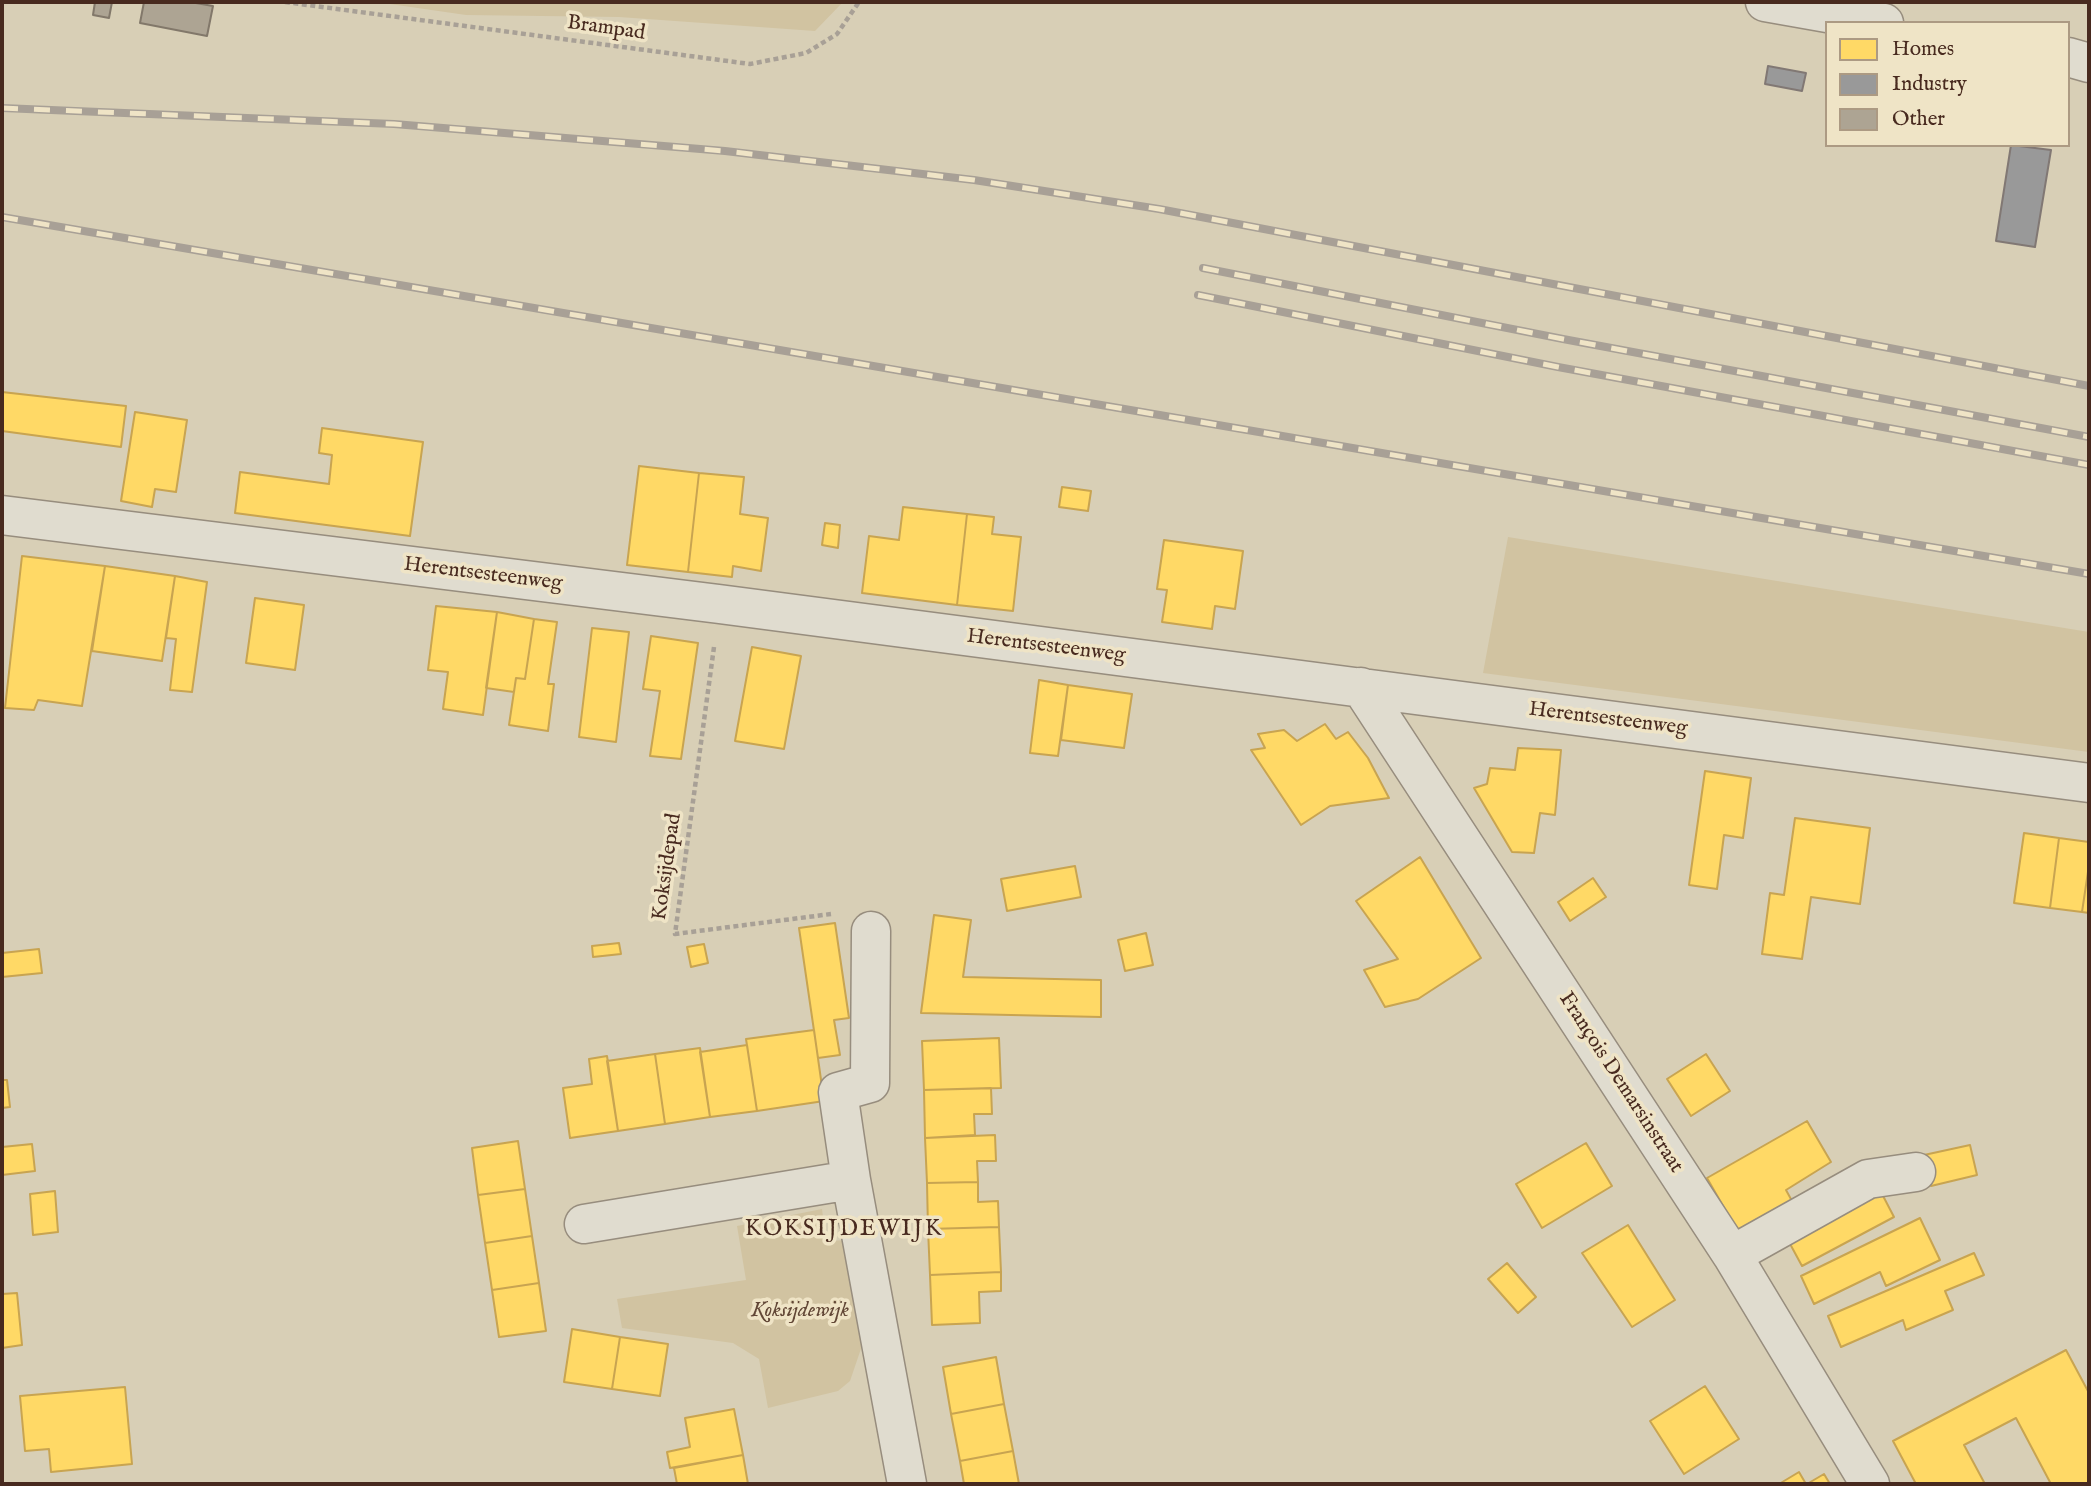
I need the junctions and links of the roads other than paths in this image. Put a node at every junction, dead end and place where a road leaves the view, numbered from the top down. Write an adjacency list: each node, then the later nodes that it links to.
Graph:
1 (1765, 2): 2 (street)
2 (1873, 21)
3 (2070, 58): 4 (street)
4 (2089, 63)
5 (2, 515): 6 (street, Herentsesteenweg)
6 (1361, 687): 7 (street, Herentsesteenweg); 12 (street, François Demarsinstraat)
7 (2089, 783)
8 (871, 931): 10 (street)
9 (1916, 1172): 12 (street)
10 (851, 1180): 11 (street); 13 (street)
11 (584, 1224)
12 (1732, 1255): 14 (street, François Demarsinstraat)
13 (907, 1484)
14 (1870, 1484)

